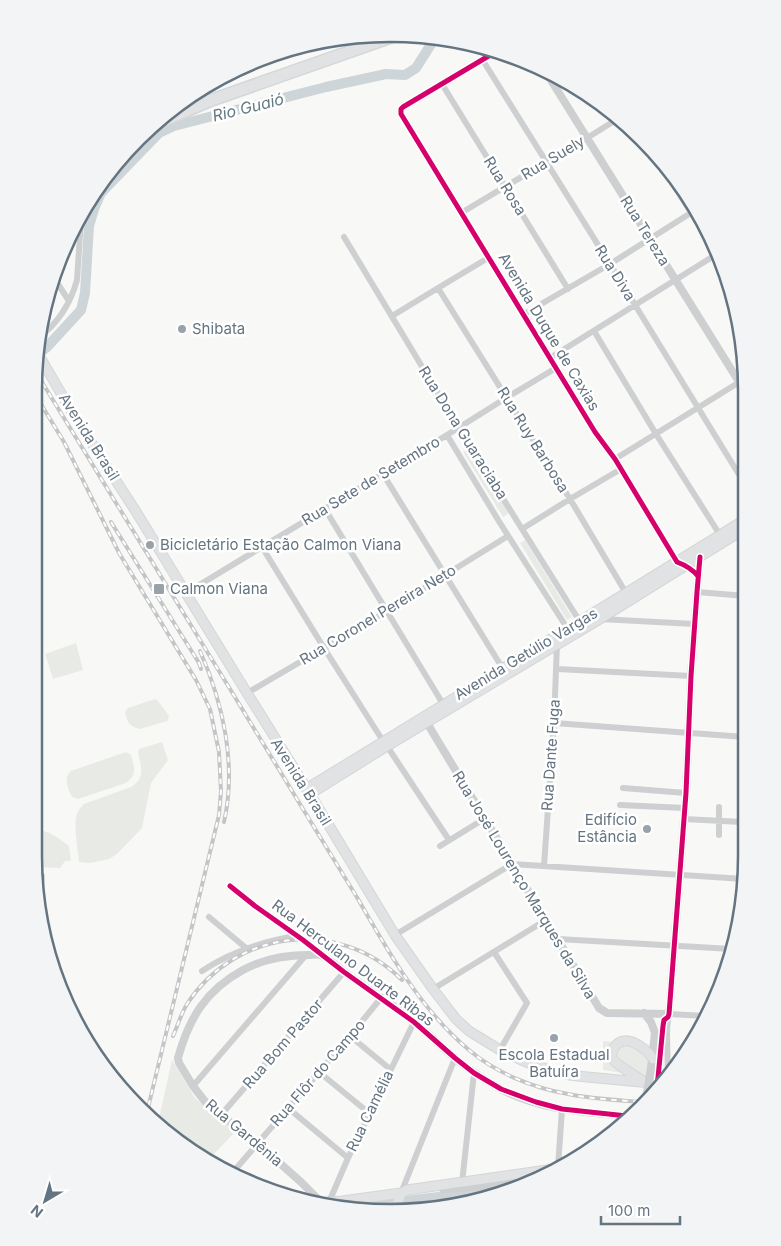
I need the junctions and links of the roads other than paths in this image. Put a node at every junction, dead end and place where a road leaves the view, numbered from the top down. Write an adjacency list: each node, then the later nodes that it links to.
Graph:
1 (375, 43): 6 (highway)
2 (488, 56): 3 (street)
3 (482, 60): 5 (street); 9 (street, Rua Diva)
4 (553, 83): 8 (street, Rua Tereza)
5 (442, 84): 10 (street, Rua Rosa); 11 (street, Avenida Duque de Caxias)
6 (182, 112)
7 (612, 122): 8 (street, Rua Suely)
8 (587, 138): 9 (street, Rua Suely); 15 (street, Rua Tereza)
9 (546, 162): 10 (street, Rua Suely); 18 (street, Rua Diva)
10 (505, 187): 11 (street, Rua Suely); 22 (street, Rua Rosa)
11 (461, 213): 17 (street, Avenida Duque de Caxias)
12 (690, 214): 15 (street)
13 (79, 235): 23 (street)
14 (344, 237): 26 (street, Rua Dona Guaraciaba)
15 (650, 239): 18 (street); 19 (street, Rua Tereza)
16 (712, 257): 19 (street)
17 (488, 258): 21 (street); 25 (street, Avenida Duque de Caxias)
18 (610, 264): 22 (street); 24 (street, Rua Diva)
19 (675, 280): 24 (street); 32 (street, Rua Tereza)
20 (59, 285): 23 (street)
21 (438, 288): 26 (street); 34 (street, Rua Ruy Barbosa)
22 (568, 289): 25 (street)
23 (69, 301): 27 (street)
24 (635, 305): 28 (street); 35 (street, Rua Diva)
25 (524, 314): 29 (street, Avenida Duque de Caxias)
26 (392, 316): 36 (street, Rua Dona Guaraciaba)
27 (48, 330)
28 (594, 331): 29 (street); 37 (street)
29 (550, 358): 31 (street, Avenida Duque de Caxias)
30 (43, 363): 57 (main road, Avenida Brasil)
31 (556, 368): 34 (street, Rua Sete de Setembro); 39 (street, Avenida Duque de Caxias)
32 (738, 373)
33 (738, 383): 35 (street)
34 (506, 398): 36 (street, Rua Sete de Setembro); 43 (street, Rua Ruy Barbosa)
35 (698, 407): 37 (street); 41 (street, Rua Diva)
36 (459, 428): 38 (street, Rua Sete de Setembro); 46 (street, Rua Dona Guaraciaba)
37 (656, 434): 39 (street); 48 (street)
38 (447, 436): 42 (street, Rua Sete de Setembro); 49 (street)
39 (615, 459): 40 (street, Avenida Duque de Caxias)
40 (621, 469): 43 (street); 52 (street, Avenida Duque de Caxias)
41 (738, 473)
42 (383, 474): 44 (street, Rua Sete de Setembro); 54 (street)
43 (570, 499): 46 (street); 58 (street, Rua Ruy Barbosa)
44 (325, 509): 50 (street, Rua Sete de Setembro); 60 (street)
45 (738, 524): 48 (main road, Avenida Getúlio Vargas)
46 (522, 529): 62 (street, Rua Dona Guaraciaba)
47 (738, 533): 51 (main road, Avenida Getúlio Vargas)
48 (720, 535): 52 (main road, Avenida Getúlio Vargas)
49 (508, 536): 54 (street, Rua Coronel Pereira Neto); 64 (street)
50 (262, 547): 57 (street, Rua Sete de Setembro); 66 (street)
51 (700, 557): 53 (main road, Avenida Getúlio Vargas); 55 (street)
52 (677, 562): 53 (street); 58 (main road, Avenida Getúlio Vargas)
53 (686, 566): 55 (street); 61 (main road, Avenida Getúlio Vargas)
54 (445, 574): 60 (street, Rua Coronel Pereira Neto); 67 (street)
55 (698, 576): 56 (street)
56 (697, 592): 59 (street); 63 (street)
57 (186, 593): 70 (main road, Avenida Brasil)
58 (626, 593): 62 (main road, Avenida Getúlio Vargas)
59 (738, 595)
60 (387, 611): 66 (street, Rua Coronel Pereira Neto); 71 (street)
61 (600, 619): 62 (main road, Avenida Getúlio Vargas); 63 (street)
62 (582, 624): 64 (main road, Avenida Getúlio Vargas)
63 (694, 624): 69 (street)
64 (570, 632): 65 (main road, Avenida Getúlio Vargas)
65 (557, 640): 67 (main road, Avenida Getúlio Vargas); 68 (street, Rua Dante Fuga); 72 (main road, Avenida Getúlio Vargas)
66 (324, 648): 70 (street, Rua Coronel Pereira Neto); 76 (street)
67 (503, 669): 71 (main road, Avenida Getúlio Vargas)
68 (557, 669): 69 (street); 73 (street, Rua Dante Fuga)
69 (691, 676): 74 (street)
70 (247, 693): 78 (main road, Avenida Brasil)
71 (444, 704): 72 (main road); 76 (main road, Avenida Getúlio Vargas)
72 (427, 723): 76 (main road, Avenida Getúlio Vargas); 83 (street, Rua José Lourenço Marques da Silva)
73 (554, 723): 74 (street); 91 (street, Rua Dante Fuga)
74 (689, 733): 75 (street); 79 (street)
75 (738, 736)
76 (385, 744): 78 (main road, Avenida Getúlio Vargas); 88 (street)
77 (623, 788): 79 (street)
78 (308, 791): 97 (main road, Avenida Brasil)
79 (686, 793): 82 (street)
80 (620, 805): 82 (street)
81 (719, 806): 85 (street)
82 (685, 808): 84 (street)
83 (484, 819): 88 (street); 90 (street, Rua José Lourenço Marques da Silva)
84 (684, 819): 85 (street); 92 (street)
85 (719, 821): 86 (street); 87 (street)
86 (738, 822)
87 (719, 835)
88 (449, 840): 89 (street)
89 (440, 846)
90 (512, 864): 91 (street); 96 (street, Rua José Lourenço Marques da Silva); 97 (street)
91 (544, 866): 92 (street)
92 (679, 875): 93 (street); 100 (street)
93 (738, 879)
94 (230, 886): 98 (street, Rua Herculano Duarte Ribas)
95 (209, 917): 101 (street)
96 (546, 920): 99 (street, Rua José Lourenço Marques da Silva); 103 (street)
97 (395, 935): 108 (main road, Avenida Brasil)
98 (297, 936): 101 (street); 105 (street, Rua Herculano Duarte Ribas)
99 (558, 939): 100 (street); 110 (street, Rua José Lourenço Marques da Silva)
100 (675, 946): 102 (street); 111 (street)
101 (246, 948): 106 (street)
102 (726, 949)
103 (494, 952): 108 (street); 115 (street)
104 (306, 954): 105 (street); 125 (street); 125 (street, Rua Gardênia)
105 (321, 955): 107 (street, Rua Herculano Duarte Ribas)
106 (202, 971)
107 (344, 972): 109 (street, Rua Herculano Duarte Ribas); 130 (street, Rua Bom Pastor)
108 (432, 989): 115 (main road, Avenida Brasil)
109 (382, 998): 113 (street, Rua Herculano Duarte Ribas); 114 (street, Rua Flôr do Campo)
110 (644, 1013): 111 (street); 117 (street)
111 (668, 1015): 112 (street); 118 (street); 122 (street, bridge)
112 (699, 1016)
113 (414, 1022): 116 (street, Rua Herculano Duarte Ribas); 119 (street, Rua Camélia)
114 (350, 1036): 119 (street); 120 (street, Rua Flôr do Campo)
115 (500, 1050): 123 (main road, Avenida Brasil)
116 (455, 1058): 121 (street, Rua Herculano Duarte Ribas); 140 (street)
117 (652, 1063): 123 (main road); 126 (street, bridge)
118 (668, 1066)
119 (390, 1069): 129 (street, Rua Camélia)
120 (319, 1072): 127 (street, Rua Flôr do Campo); 129 (street)
121 (474, 1073): 128 (street, Rua Herculano Duarte Ribas); 137 (street)
122 (658, 1078)
123 (645, 1082): 124 (main road, Avenida Brasil)
124 (654, 1083)
125 (193, 1086): 130 (street, Rua Gardênia)
126 (647, 1090)
127 (288, 1108): 132 (street, Rua Flôr do Campo); 133 (street)
128 (562, 1109): 131 (street, Rua Herculano Duarte Ribas); 134 (street)
129 (369, 1113): 133 (street, Rua Camélia)
130 (221, 1115): 132 (street, Rua Gardênia)
131 (622, 1115)
132 (257, 1144): 135 (street, Rua Flôr do Campo); 139 (street, Rua Gardênia)
133 (348, 1158): 141 (street, Rua Camélia)
134 (557, 1161)
135 (237, 1168)
136 (537, 1171): 137 (main road)
137 (462, 1183): 140 (main road)
138 (508, 1183): 140 (street)
139 (314, 1195)
140 (400, 1196): 142 (main road); 143 (main road)
141 (330, 1198)
142 (344, 1201)
143 (397, 1204)

